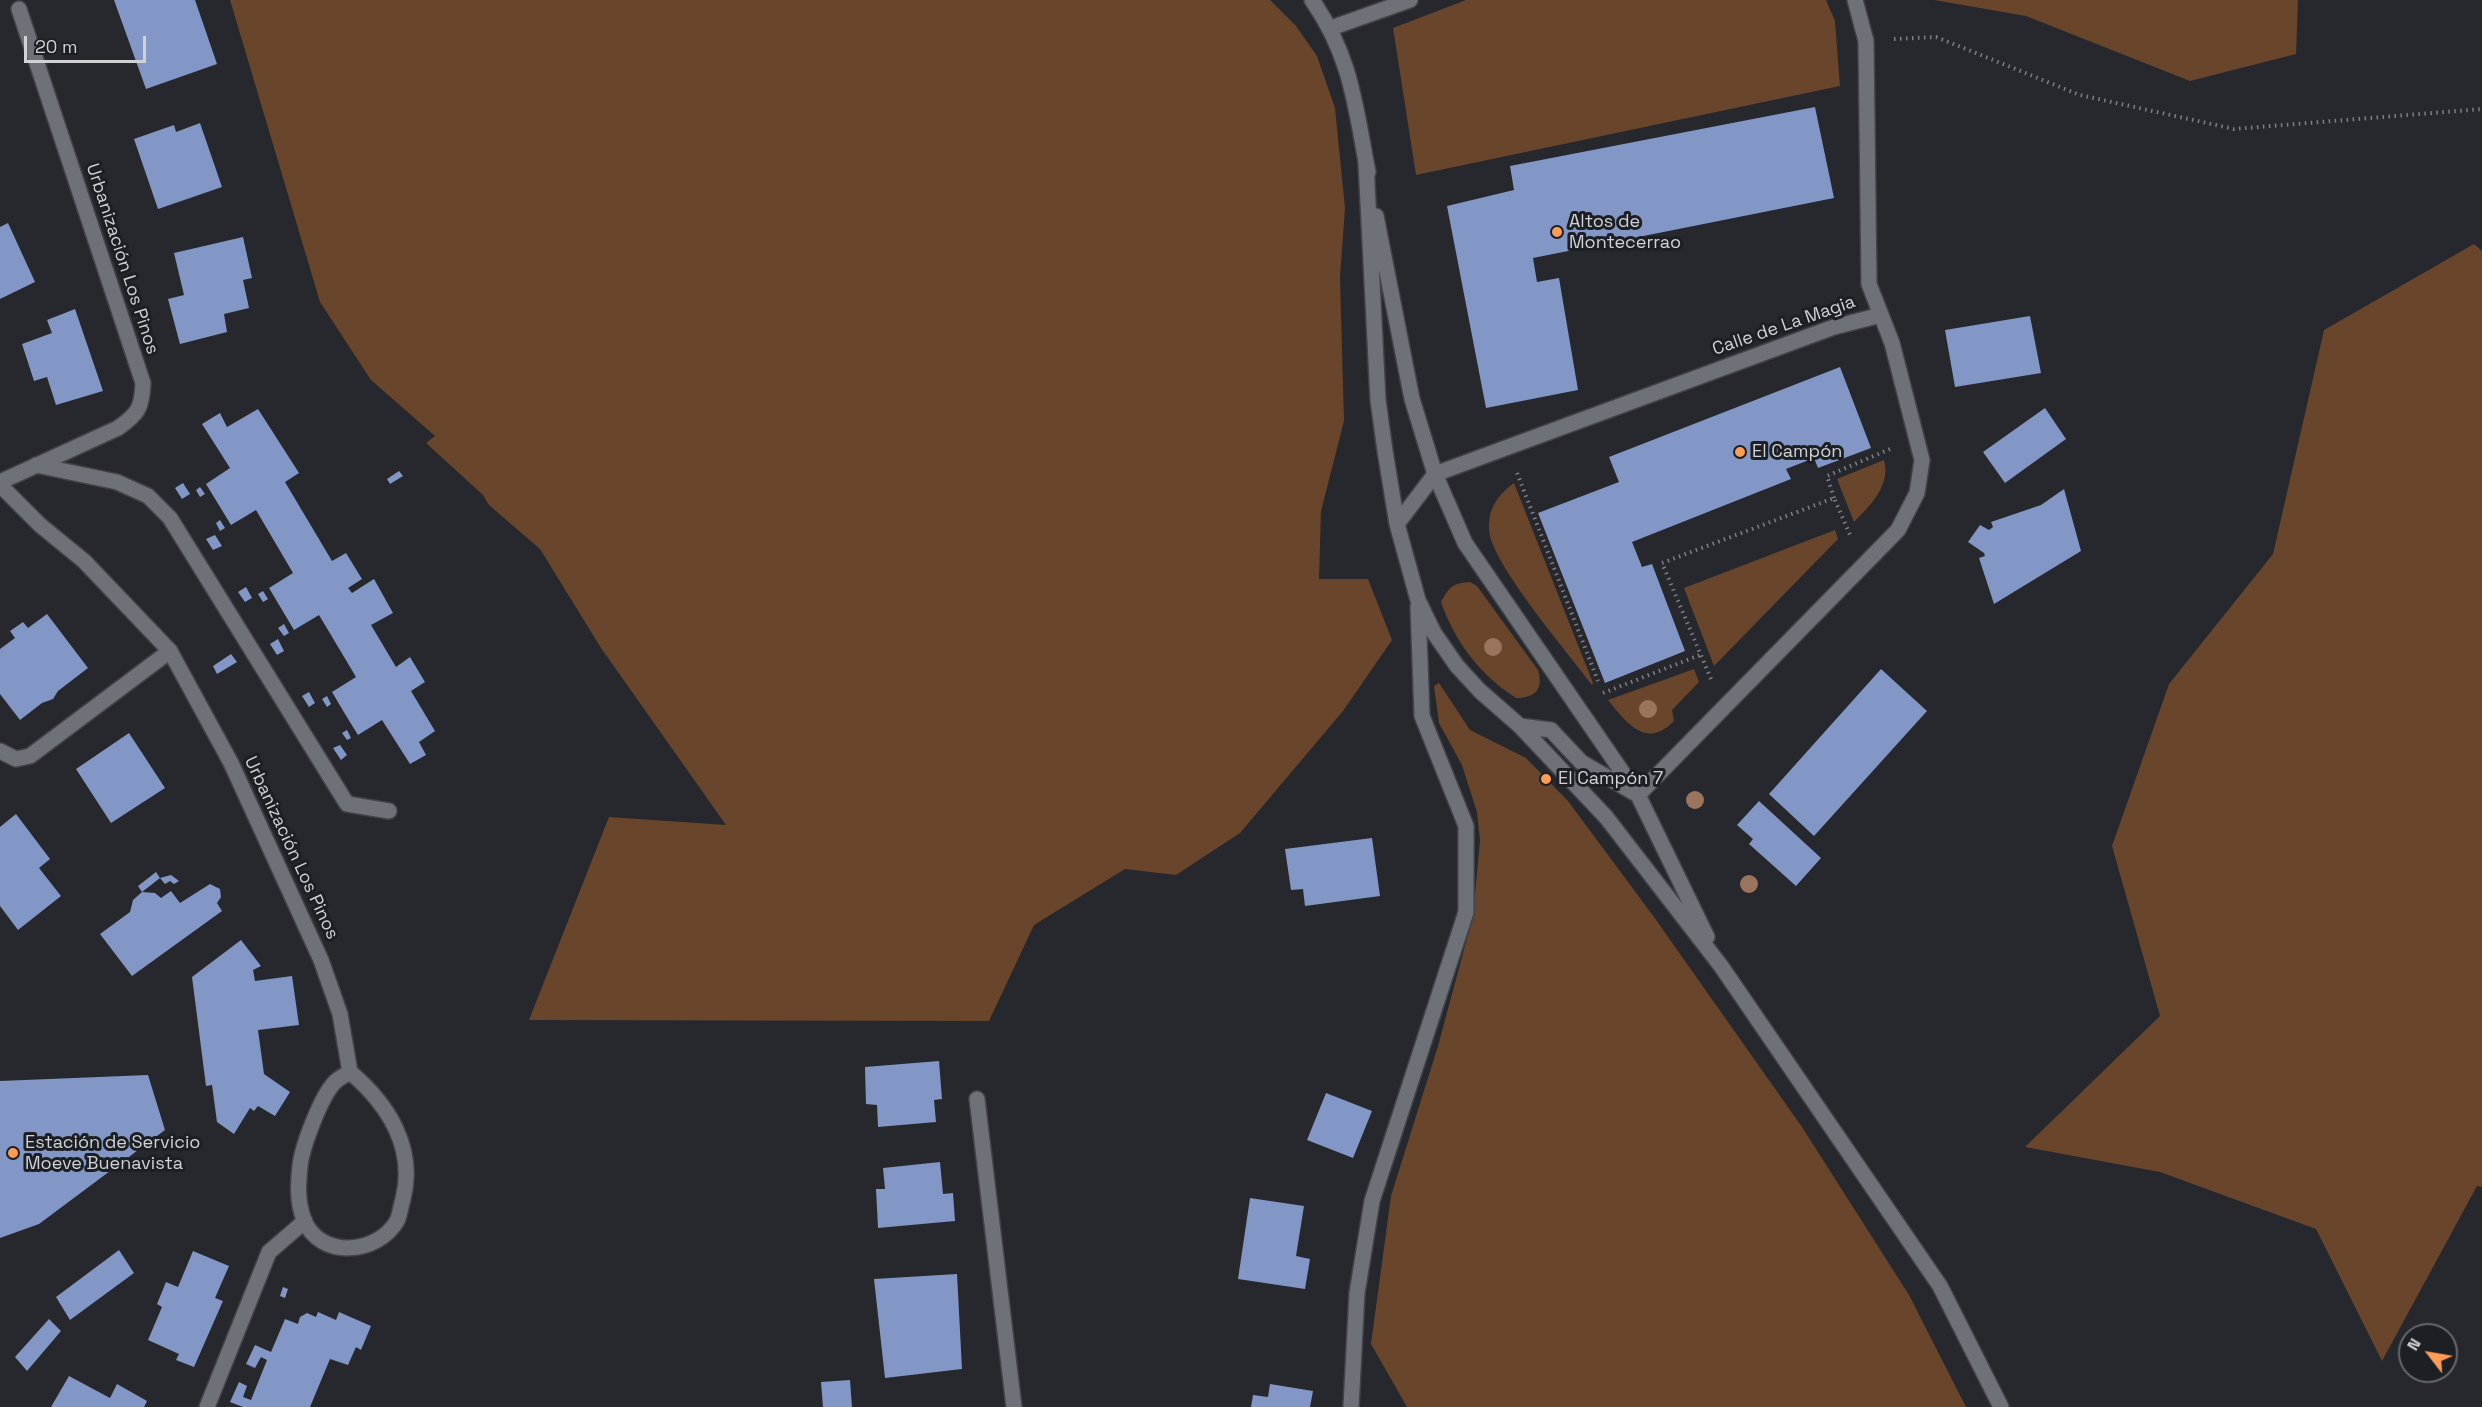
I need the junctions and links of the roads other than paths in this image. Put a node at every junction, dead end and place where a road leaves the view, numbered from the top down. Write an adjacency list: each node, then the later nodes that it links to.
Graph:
1 (1312, 0): 5 (street)
2 (1410, 0): 5 (street)
3 (1855, 0): 7 (street)
4 (19, 9): 8 (street, Urbanización Los Pinos)
5 (1331, 28): 6 (street)
6 (1366, 163): 9 (street); 11 (street)
7 (1881, 315): 9 (street, Calle de La Magia); 16 (street, Calle de La Magia)
8 (36, 465): 10 (street, Urbanización Los Pinos); 17 (street)
9 (1435, 474): 11 (street); 16 (street)
10 (0, 484): 13 (street, Urbanización Los Pinos)
11 (1397, 524): 12 (street)
12 (1418, 600): 14 (street); 24 (street)
13 (170, 651): 15 (street); 19 (street, Urbanización Los Pinos)
14 (1520, 726): 16 (street); 18 (street)
15 (0, 751)
16 (1638, 795): 18 (street)
17 (389, 811)
18 (1721, 966): 25 (street)
19 (350, 1072): 21 (street); 21 (street)
20 (978, 1099): 23 (street)
21 (305, 1221): 22 (street)
22 (207, 1407)
23 (1014, 1407)
24 (1351, 1407)
25 (2001, 1407)

